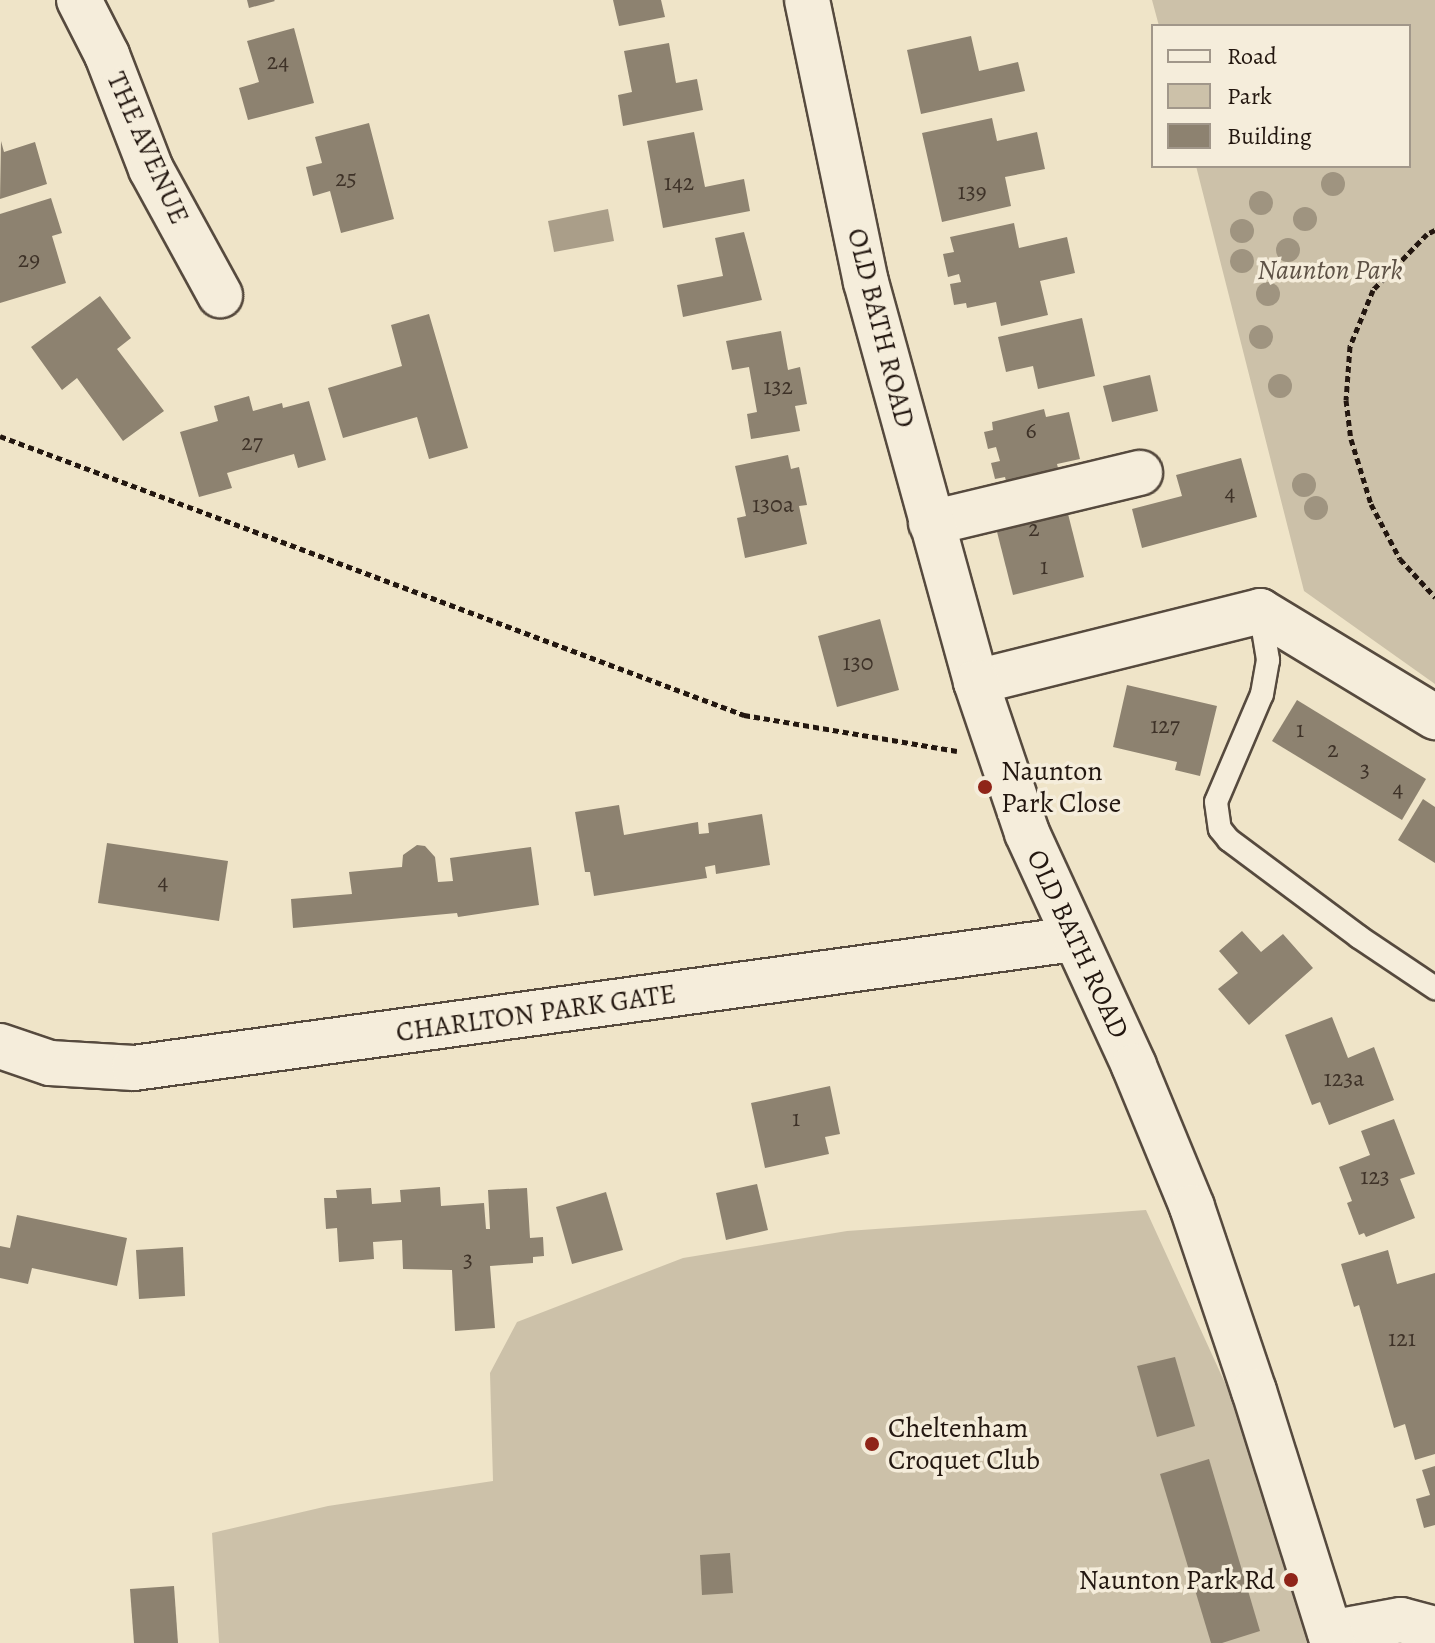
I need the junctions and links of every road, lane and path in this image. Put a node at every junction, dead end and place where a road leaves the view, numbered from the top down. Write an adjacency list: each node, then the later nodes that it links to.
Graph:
1 (79, 0): 4 (street, THE AVENUE)
2 (807, 0): 7 (street, OLD BATH ROAD)
3 (1435, 230): 8 (path)
4 (220, 295)
5 (0, 436): 12 (path)
6 (1140, 473): 7 (street)
7 (931, 523): 10 (street, OLD BATH ROAD)
8 (1435, 597)
9 (1260, 611): 10 (street); 11 (street); 14 (lane)
10 (976, 682): 12 (street, OLD BATH ROAD)
11 (1435, 717)
12 (1001, 759): 13 (street, OLD BATH ROAD)
13 (1073, 939): 15 (street, CHARLTON PARK GATE); 17 (street, OLD BATH ROAD)
14 (1435, 988)
15 (0, 1046)
16 (1435, 1629): 17 (street)
17 (1332, 1638)

